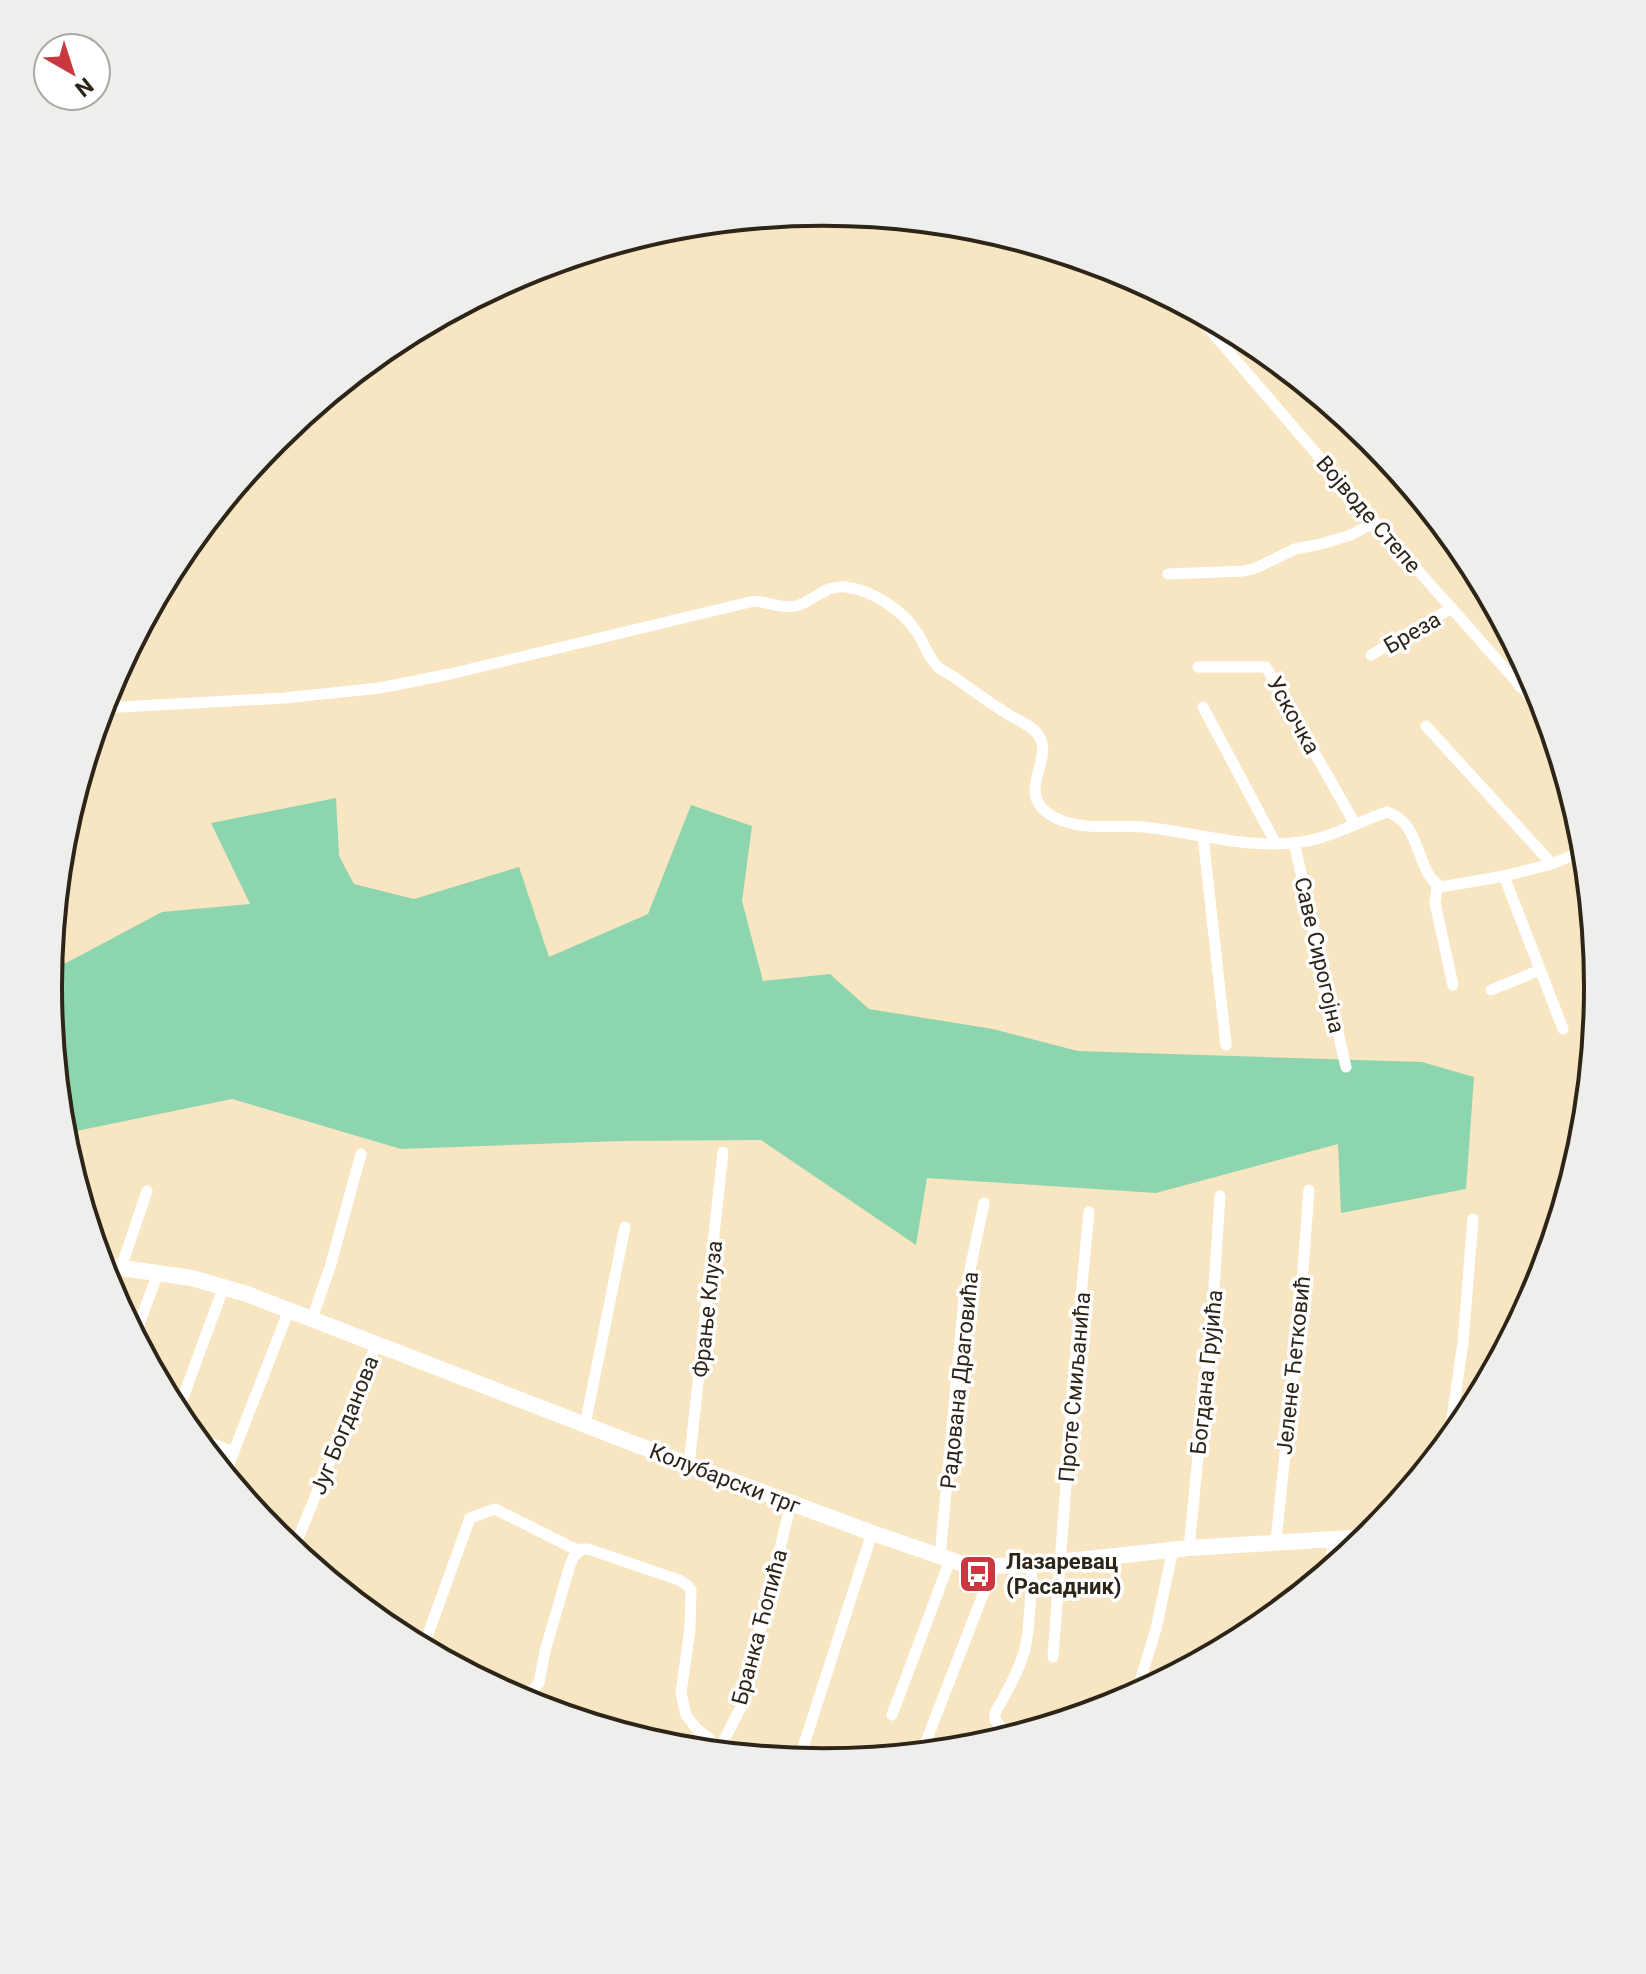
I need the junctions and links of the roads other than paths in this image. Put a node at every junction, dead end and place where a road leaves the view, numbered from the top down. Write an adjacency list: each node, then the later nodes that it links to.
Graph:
1 (1214, 334): 2 (street, Војводе Степе)
2 (1375, 522): 3 (street); 4 (street, Војводе Степе)
3 (1168, 574)
4 (1452, 608): 5 (street, Бреза); 7 (street, Војводе Степе)
5 (1371, 655)
6 (1198, 667): 12 (street, Ускочка)
7 (1519, 686): 8 (street, Војводе Степе)
8 (1524, 691)
9 (116, 707): 13 (street)
10 (1203, 707): 15 (street)
11 (1426, 726): 17 (street)
12 (1355, 824): 14 (street); 19 (street)
13 (1203, 836): 15 (street); 24 (street)
14 (1294, 843): 15 (street); 25 (street, Саве Сирогојна)
15 (1276, 844)
16 (1572, 856): 17 (street)
17 (1552, 864): 18 (street)
18 (1504, 876): 19 (street); 20 (street)
19 (1437, 886): 21 (street)
20 (1540, 970): 22 (street); 23 (street)
21 (1453, 985)
22 (1491, 990)
23 (1563, 1029)
24 (1226, 1045)
25 (1346, 1067)
26 (723, 1152): 49 (street, Фрање Клуза)
27 (361, 1154): 40 (street)
28 (1309, 1190): 55 (street, Јелене Ћетковић)
29 (147, 1191): 36 (street)
30 (1220, 1196): 56 (street, Богдана Грујића)
31 (984, 1203): 59 (street, Радована Драговића)
32 (1089, 1212): 60 (street, Проте Смиљанића)
33 (1473, 1219): 44 (street)
34 (625, 1227): 45 (street)
35 (116, 1267): 36 (street, Колубарски трг)
36 (121, 1268): 37 (street, Колубарски трг)
37 (158, 1273): 38 (street, Колубарски трг); 41 (street)
38 (224, 1286): 39 (street, Колубарски трг); 43 (street)
39 (289, 1310): 40 (street, Колубарски трг); 47 (street)
40 (312, 1319): 42 (street, Колубарски трг)
41 (140, 1323)
42 (376, 1344): 45 (street, Колубарски трг); 52 (street, Југ Богданова)
43 (183, 1398)
44 (1453, 1415)
45 (585, 1425): 49 (street, Колубарски трг)
46 (215, 1445): 47 (street)
47 (234, 1452): 48 (street)
48 (230, 1463)
49 (689, 1465): 50 (street, Колубарски трг)
50 (791, 1503): 51 (street, Колубарски трг); 71 (street, Бранка Ћопића)
51 (872, 1533): 59 (street, Колубарски трг); 72 (street)
52 (298, 1537)
53 (1347, 1538): 54 (street, Колубарски трг)
54 (1334, 1539): 55 (street, Колубарски трг); 58 (street)
55 (1276, 1541): 56 (street, Колубарски трг)
56 (1181, 1548): 60 (street, Колубарски трг); 65 (street, Богдана Грујића)
57 (579, 1551): 63 (street); 66 (street); 69 (street)
58 (1332, 1553)
59 (945, 1559): 62 (street, Колубарски трг); 67 (street, Радована Драговића)
60 (1061, 1561): 61 (street, Колубарски трг); 64 (street, Проте Смиљанића)
61 (1032, 1565): 62 (street, Колубарски трг); 68 (street)
62 (994, 1566): 70 (street)
63 (427, 1637)
64 (1053, 1657)
65 (1141, 1678)
66 (532, 1690)
67 (892, 1715)
68 (1002, 1726)
69 (709, 1739)
70 (927, 1740)
71 (727, 1741)
72 (803, 1747)

